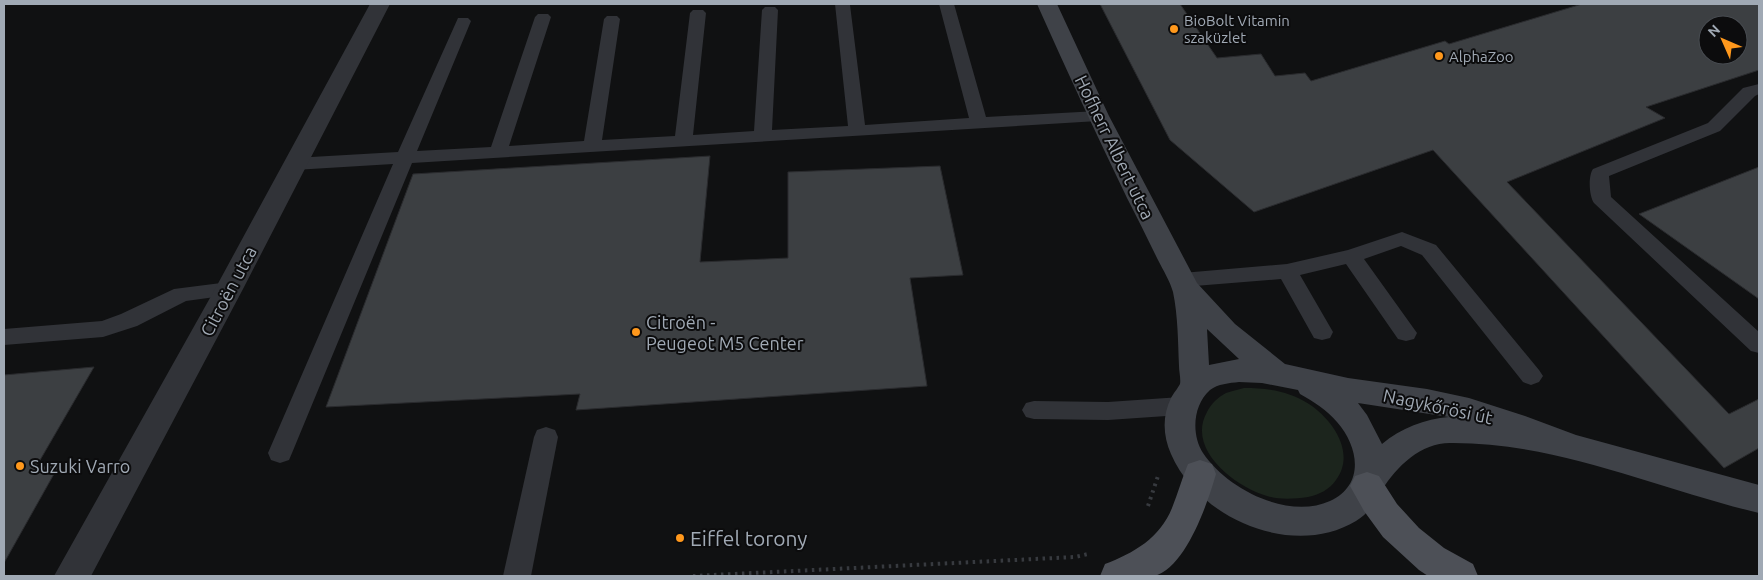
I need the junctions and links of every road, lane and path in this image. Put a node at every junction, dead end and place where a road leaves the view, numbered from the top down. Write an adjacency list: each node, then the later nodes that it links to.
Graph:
1 (380, 4): 19 (street, Citroën utca)
2 (946, 4): 12 (lane)
3 (1047, 4): 11 (main road, Hofherr Albert utca)
4 (842, 5): 13 (lane)
5 (770, 10): 14 (lane)
6 (698, 13): 15 (lane)
7 (543, 17): 17 (lane)
8 (612, 20): 16 (lane)
9 (463, 21): 18 (lane)
10 (1759, 88): 27 (lane)
11 (1098, 116): 12 (lane); 22 (main road, Hofherr Albert utca)
12 (979, 123): 13 (lane)
13 (857, 130): 14 (lane)
14 (763, 136): 15 (lane)
15 (683, 140): 16 (lane)
16 (592, 146): 17 (lane)
17 (498, 152): 18 (lane)
18 (406, 157): 19 (lane); 34 (lane)
19 (294, 164): 23 (street, Citroën utca)
20 (1351, 256): 21 (lane); 25 (lane); 28 (lane)
21 (1287, 271): 22 (lane); 24 (lane)
22 (1184, 284): 29 (main road, Hofherr Albert utca); 30 (main road, Hofherr Albert utca)
23 (229, 289): 26 (lane); 41 (street, Citroën utca)
24 (1322, 332)
25 (1406, 333)
26 (4, 337)
27 (1759, 345)
28 (1531, 376)
29 (1286, 377): 30 (main road, Nagykőrösi út); 33 (main road, Nagykőrösi út); 36 (main road, Nagykőrösi út)
30 (1188, 396): 31 (lane); 35 (main road, Nagykőrösi út)
31 (1034, 410)
32 (546, 437): 42 (lane)
33 (1574, 448): 36 (main road, Nagykőrösi út); 37 (main road, Nagykőrösi út)
34 (280, 454)
35 (1200, 474): 36 (main road, Nagykőrösi út); 44 (main road)
36 (1369, 483): 45 (main road)
37 (1759, 499)
38 (1149, 504): 39 (path)
39 (1144, 513)
40 (1092, 553): 43 (path)
41 (72, 576)
42 (517, 576)
43 (693, 576)
44 (1118, 576)
45 (1460, 576)

